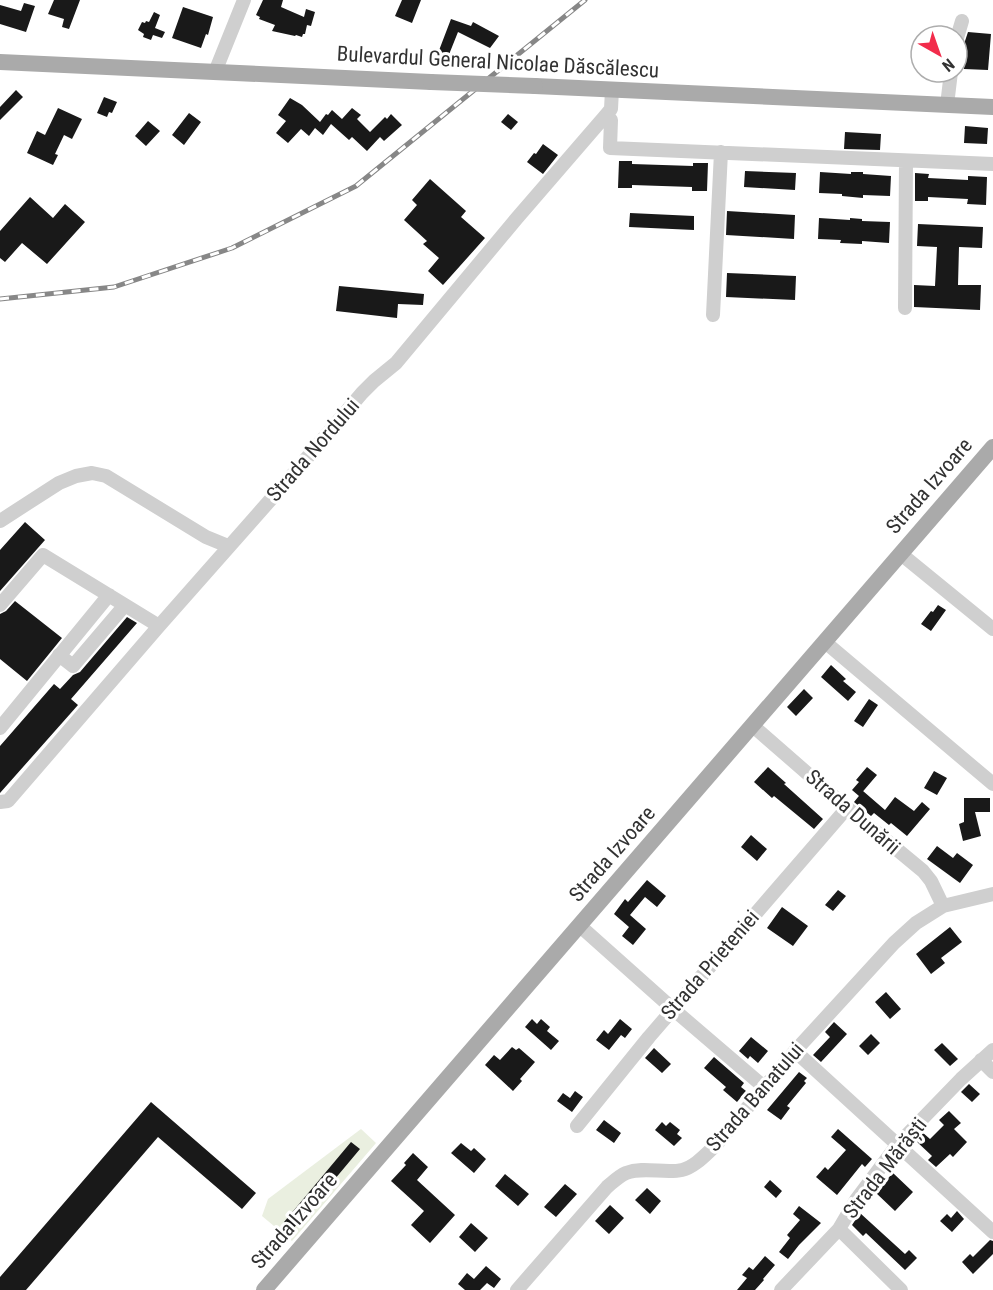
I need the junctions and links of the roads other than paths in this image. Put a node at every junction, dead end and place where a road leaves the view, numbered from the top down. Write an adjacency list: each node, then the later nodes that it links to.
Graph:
1 (244, 0): 5 (street)
2 (962, 21): 3 (street)
3 (961, 24)
4 (0, 62): 5 (main road, Bulevardul General Nicolae Dăscălescu)
5 (215, 72): 7 (main road, Bulevardul General Nicolae Dăscălescu, bridge)
6 (950, 84): 8 (street)
7 (612, 90): 8 (main road, Bulevardul General Nicolae Dăscălescu); 10 (street, Strada Nordului)
8 (947, 105): 9 (main road, Bulevardul General Nicolae Dăscălescu)
9 (993, 107)
10 (606, 116): 11 (street); 18 (street, Strada Nordului)
11 (722, 152): 12 (street); 15 (street)
12 (906, 161): 13 (street); 14 (street)
13 (993, 164)
14 (905, 308)
15 (713, 315)
16 (993, 447): 19 (main road, Strada Izvoare)
17 (0, 521): 18 (street)
18 (228, 546): 23 (street, Strada Nordului)
19 (901, 554): 24 (street); 25 (main road, Strada Izvoare)
20 (109, 595): 21 (street); 22 (street); 26 (street)
21 (0, 605)
22 (125, 605): 23 (street); 26 (street)
23 (159, 626): 30 (street, Strada Nordului)
24 (993, 629)
25 (825, 642): 28 (main road, Strada Izvoare); 29 (street)
26 (59, 655): 27 (street)
27 (2, 722)
28 (753, 726): 31 (street, Strada Dunării); 34 (main road, Strada Izvoare)
29 (993, 784)
30 (0, 802)
31 (847, 808): 33 (street, Strada Dunării); 35 (street, Strada Prieteniei)
32 (993, 894): 33 (street, Strada Banatului)
33 (943, 906): 37 (street, Strada Banatului)
34 (580, 926): 35 (street); 45 (main road, Strada Izvoare)
35 (673, 1010): 40 (street); 41 (street, Strada Prieteniei)
36 (993, 1050): 38 (street, Strada Mărăști)
37 (795, 1051): 40 (street, Strada Banatului); 42 (street)
38 (981, 1060): 39 (street); 42 (street, Strada Mărăști)
39 (993, 1072)
40 (764, 1087): 46 (street, Strada Banatului)
41 (577, 1125)
42 (898, 1144): 43 (street, Strada Mărăști); 44 (street)
43 (838, 1229): 47 (street, Strada Mărăști); 48 (street)
44 (993, 1232)
45 (264, 1290)
46 (517, 1290)
47 (781, 1290)
48 (901, 1290)

